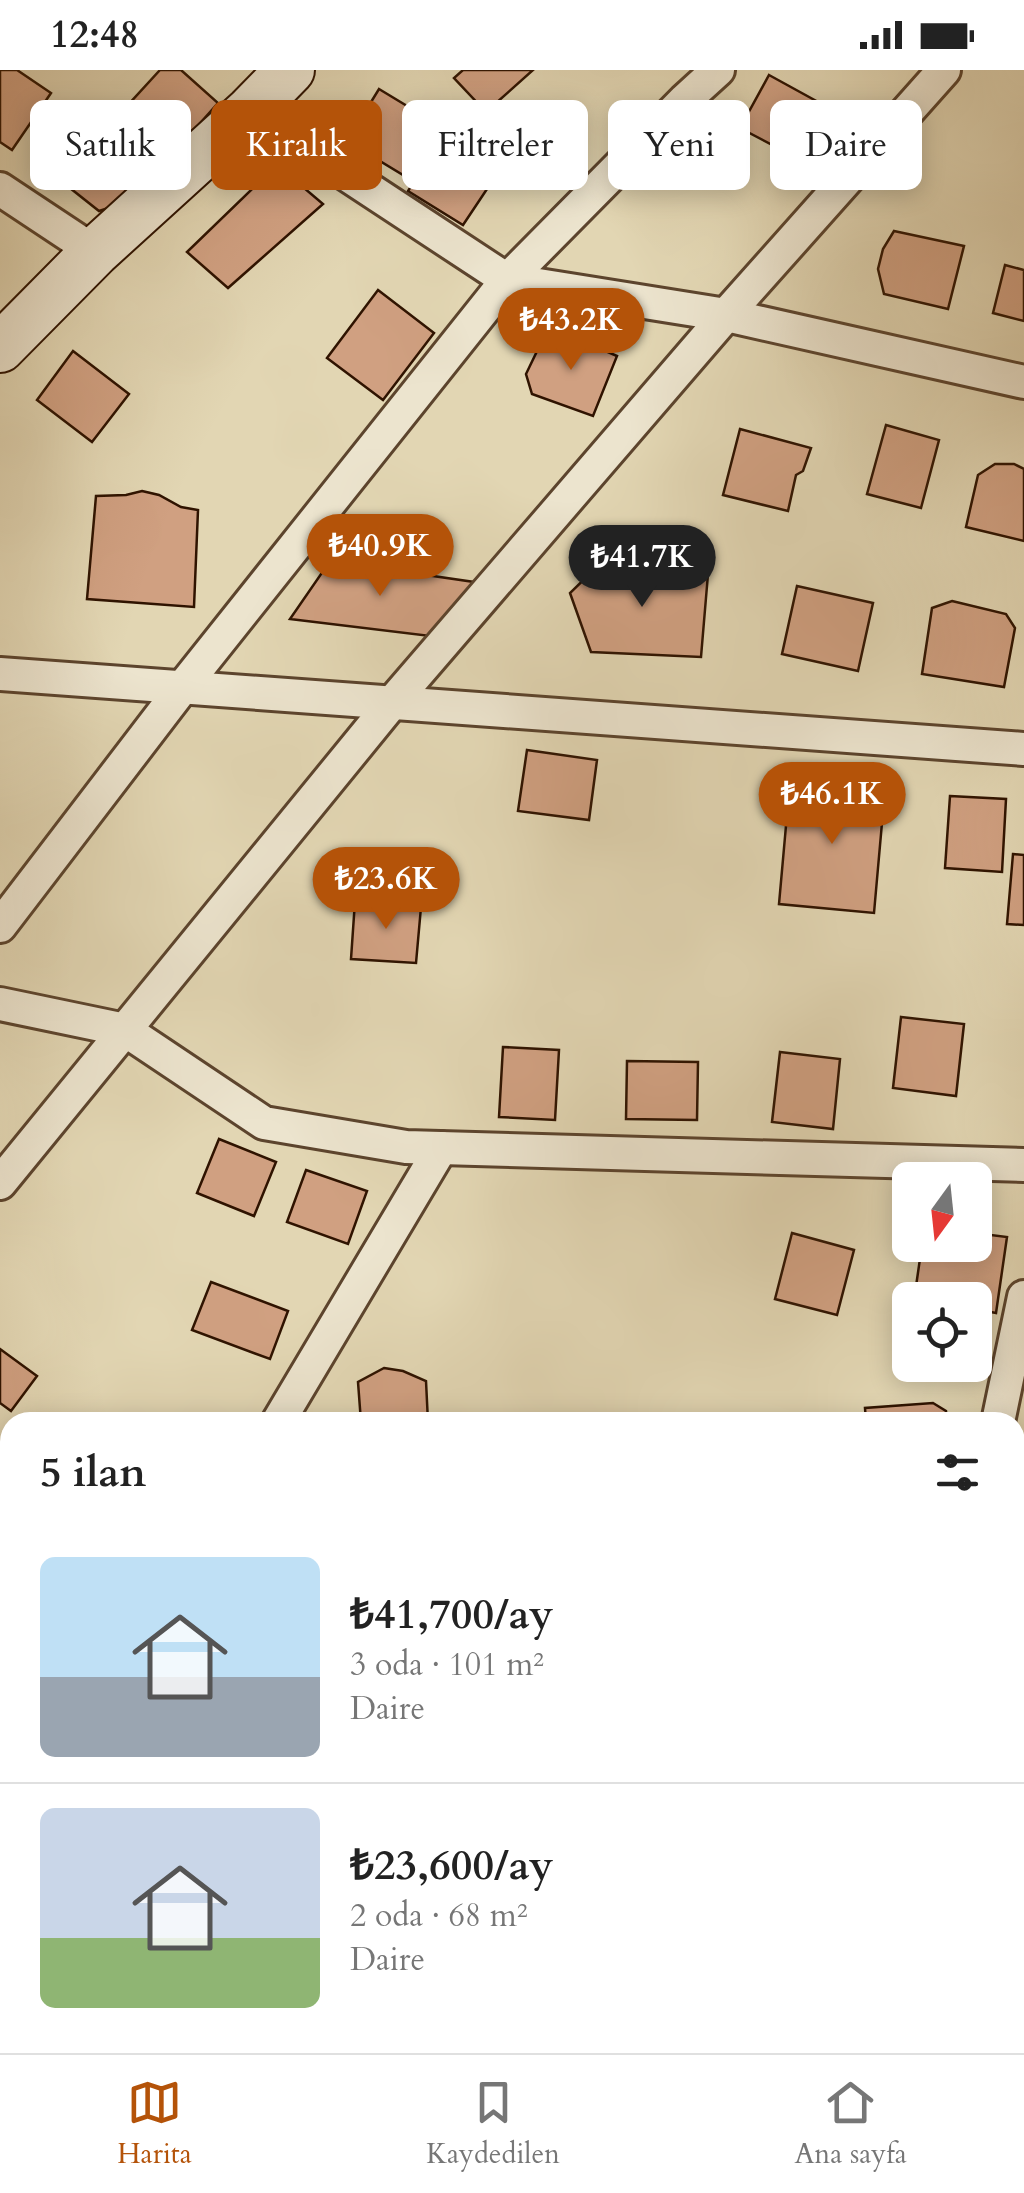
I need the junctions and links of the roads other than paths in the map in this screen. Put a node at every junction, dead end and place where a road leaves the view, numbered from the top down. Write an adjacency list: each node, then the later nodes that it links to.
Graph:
1 (290, 70): 4 (street)
2 (718, 70): 9 (street)
3 (944, 70): 10 (street)
4 (261, 100)
5 (211, 147): 8 (street)
6 (0, 189): 8 (street)
7 (370, 190): 9 (street)
8 (96, 252): 11 (street)
9 (506, 280): 10 (street); 14 (street)
10 (726, 315): 12 (street); 15 (street)
11 (0, 348)
12 (1024, 382)
13 (0, 674): 14 (street)
14 (182, 688): 15 (street); 17 (street)
15 (391, 704): 16 (street); 19 (street)
16 (1024, 749)
17 (0, 926)
18 (0, 1004): 19 (street)
19 (124, 1030): 20 (street); 22 (street)
20 (441, 1148): 21 (street); 24 (street)
21 (1024, 1165)
22 (0, 1183)
23 (1024, 1296): 25 (street)
24 (284, 1412)
25 (1000, 1412)

